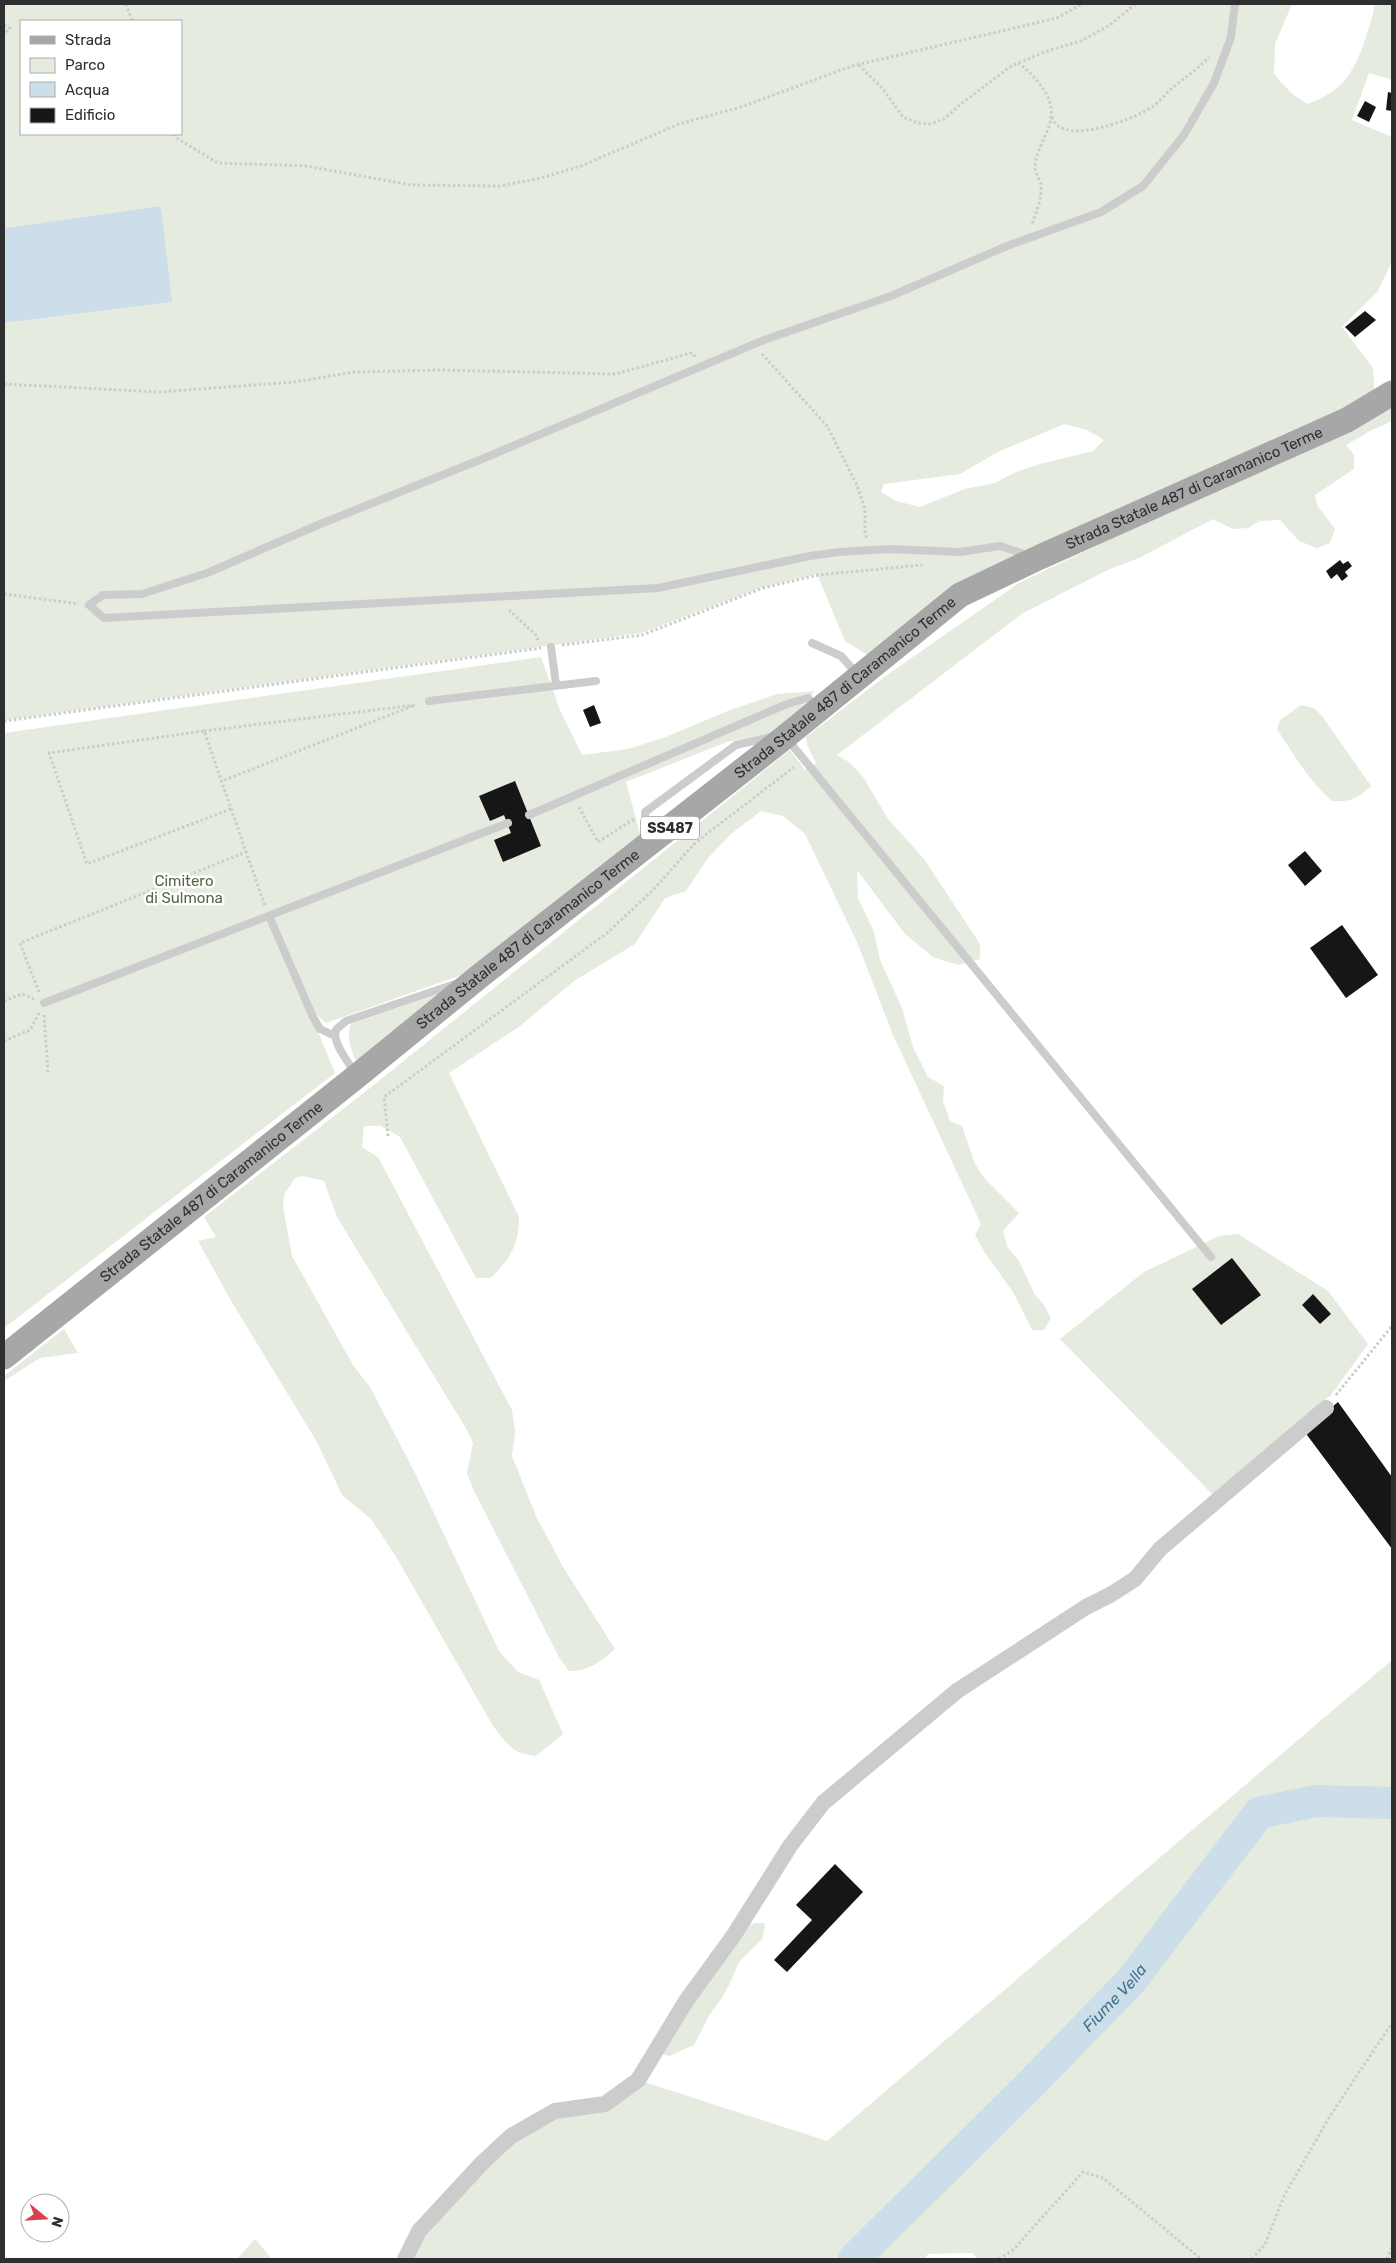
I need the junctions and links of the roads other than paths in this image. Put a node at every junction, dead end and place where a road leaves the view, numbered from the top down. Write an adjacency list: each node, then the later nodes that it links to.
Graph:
1 (1235, 4): 3 (lane)
2 (1392, 393): 3 (main road, Strada Statale 487 di Caramanico Terme / SS487)
3 (1040, 557): 6 (main road, Strada Statale 487 di Caramanico Terme / SS487)
4 (812, 643): 6 (lane)
5 (551, 647): 8 (lane)
6 (859, 677): 10 (main road, Strada Statale 487 di Caramanico Terme / SS487)
7 (596, 682): 8 (lane)
8 (556, 685): 9 (lane)
9 (429, 701)
10 (818, 709): 11 (main road, Strada Statale 487 di Caramanico Terme / SS487); 12 (lane)
11 (783, 739): 14 (main road, Strada Statale 487 di Caramanico Terme / SS487); 14 (lane); 20 (lane)
12 (529, 815)
13 (508, 823): 15 (lane)
14 (648, 846): 16 (main road, Strada Statale 487 di Caramanico Terme / SS487)
15 (269, 916): 17 (lane); 18 (lane)
16 (481, 975): 18 (lane); 19 (main road, Strada Statale 487 di Caramanico Terme / SS487)
17 (44, 1004)
18 (335, 1036): 19 (lane)
19 (357, 1076): 21 (main road, Strada Statale 487 di Caramanico Terme / SS487)
20 (1211, 1257)
21 (4, 1357)
22 (1326, 1408): 23 (street)
23 (405, 2259)

